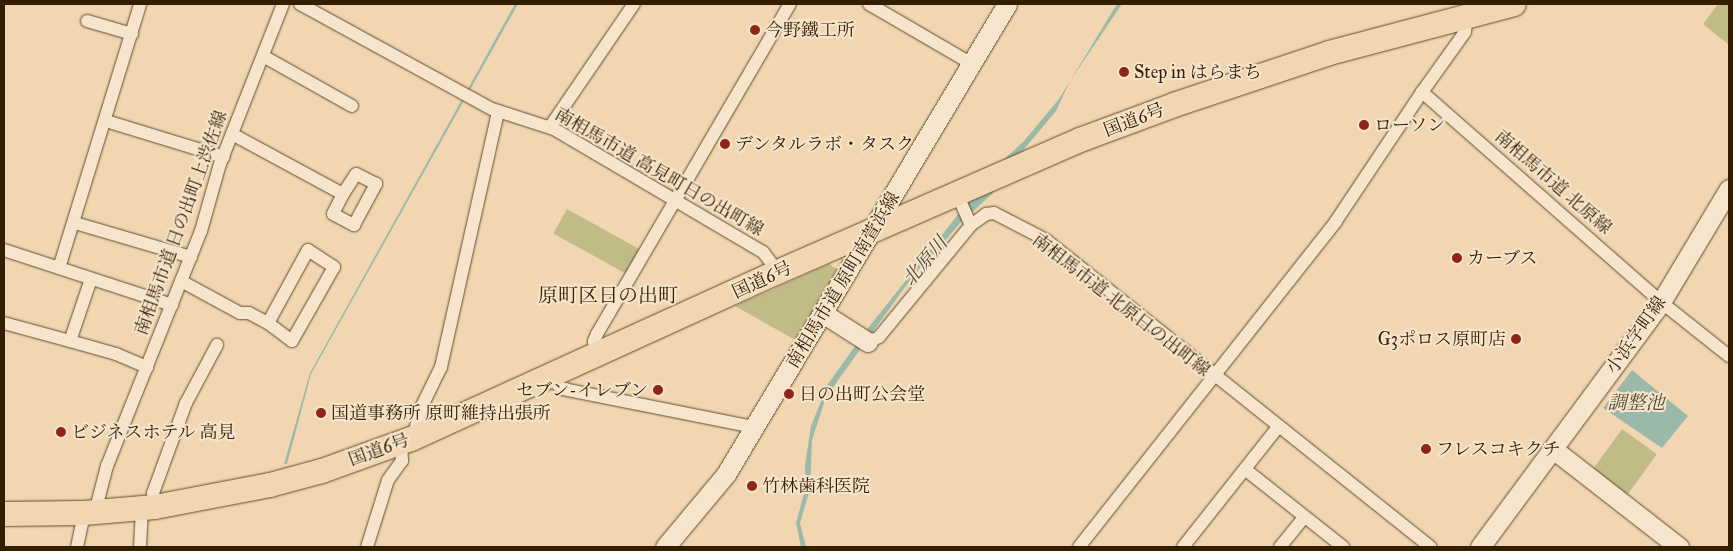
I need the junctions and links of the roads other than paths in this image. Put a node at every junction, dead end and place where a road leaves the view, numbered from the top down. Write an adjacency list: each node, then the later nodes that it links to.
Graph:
1 (140, 4): 11 (street)
2 (283, 4): 12 (street, 南相馬市道 日の出町上渋佐線)
3 (300, 4): 16 (street, 南相馬市道 高見町日の出町線)
4 (634, 4): 18 (street)
5 (790, 4): 23 (street)
6 (869, 4): 13 (street)
7 (1514, 4): 9 (highway, 国道6号)
8 (1002, 5): 13 (street, 南相馬市道 原町南萱浜線)
9 (1467, 17): 14 (street); 24 (highway, 国道6号)
10 (87, 21): 11 (street)
11 (132, 34): 17 (street)
12 (263, 56): 15 (street); 19 (street, 南相馬市道 日の出町上渋佐線)
13 (972, 64): 26 (street, 南相馬市道 原町南萱浜線)
14 (1422, 92): 33 (street, 南相馬市道 北原線); 45 (street)
15 (352, 106)
16 (498, 111): 18 (street, 南相馬市道 高見町日の出町線); 48 (street)
17 (106, 121): 20 (street); 25 (street)
18 (550, 127): 23 (street, 南相馬市道 高見町日の出町線)
19 (232, 134): 20 (street, 南相馬市道 日の出町上渋佐線); 22 (street)
20 (224, 157): 28 (street, 南相馬市道 日の出町上渋佐線)
21 (1729, 189): 33 (street, 小浜字町線)
22 (343, 194)
23 (677, 200): 30 (street, 南相馬市道 高見町日の出町線); 42 (street)
24 (966, 208): 26 (highway, 国道6号); 38 (street, 南相馬市道 北原日の出町線); 45 (street, 南相馬市道 北原日の出町線)
25 (75, 223): 28 (street); 29 (street)
26 (871, 233): 30 (highway, 国道6号); 35 (street, 南相馬市道 原町南萱浜線)
27 (4, 250): 29 (street)
28 (191, 257): 32 (street, 南相馬市道 日の出町上渋佐線)
29 (59, 268): 31 (street)
30 (778, 272): 42 (highway, 国道6号)
31 (90, 279): 34 (street); 39 (street)
32 (181, 281): 34 (street, 南相馬市道 日の出町上渋佐線); 37 (street)
33 (1661, 302): 41 (street, 南相馬市道 北原線); 49 (street, 小浜字町線)
34 (172, 305): 43 (street, 南相馬市道 日の出町上渋佐線)
35 (824, 314): 38 (street, 南相馬市道 北原日の出町線); 46 (street, 南相馬市道 原町南萱浜線)
36 (4, 322): 39 (street)
37 (268, 323): 37 (street)
38 (862, 338)
39 (70, 341): 43 (street)
40 (217, 345): 51 (street)
41 (1729, 356)
42 (596, 357): 44 (highway, 国道6号)
43 (147, 367): 52 (street, 南相馬市道 日の出町上渋佐線)
44 (549, 378): 46 (street); 48 (highway, 国道6号)
45 (1214, 378): 47 (street, 南相馬市道 北原日の出町線); 55 (street)
46 (754, 428): 60 (street, 南相馬市道 原町南萱浜線)
47 (1278, 428): 50 (street); 56 (street, 南相馬市道 北原日の出町線)
48 (407, 440): 51 (highway, 国道6号); 59 (street)
49 (1553, 449): 64 (street, 小浜字町線); 65 (street)
50 (1246, 470): 54 (street); 61 (street)
51 (148, 508): 52 (highway, 国道6号); 58 (street)
52 (89, 513): 53 (highway, 国道6号); 57 (street, 南相馬市道 日の出町上渋佐線)
53 (4, 514)
54 (1304, 517): 62 (street); 63 (street)
55 (1087, 545)
56 (1425, 546)
57 (77, 547)
58 (140, 547)
59 (366, 547)
60 (665, 547)
61 (1183, 547)
62 (1280, 547)
63 (1344, 547)
64 (1480, 547)
65 (1679, 547)

